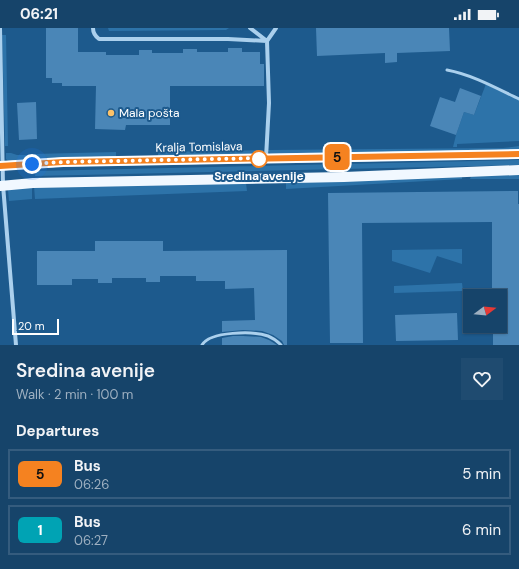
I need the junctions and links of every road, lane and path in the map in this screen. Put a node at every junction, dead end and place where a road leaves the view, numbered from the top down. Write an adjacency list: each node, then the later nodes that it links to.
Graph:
1 (0, 28): 10 (street)
2 (93, 28): 5 (street)
3 (250, 28): 5 (street)
4 (276, 28): 5 (street)
5 (267, 41): 9 (street)
6 (447, 70): 7 (lane)
7 (519, 99)
8 (519, 154): 9 (main road, Kralja Tomislava)
9 (266, 158): 10 (main road, Kralja Tomislava)
10 (1, 166): 12 (street)
11 (519, 170): 12 (main road)
12 (2, 186): 13 (street)
13 (16, 345)
14 (202, 345): 15 (lane)
15 (281, 345)

